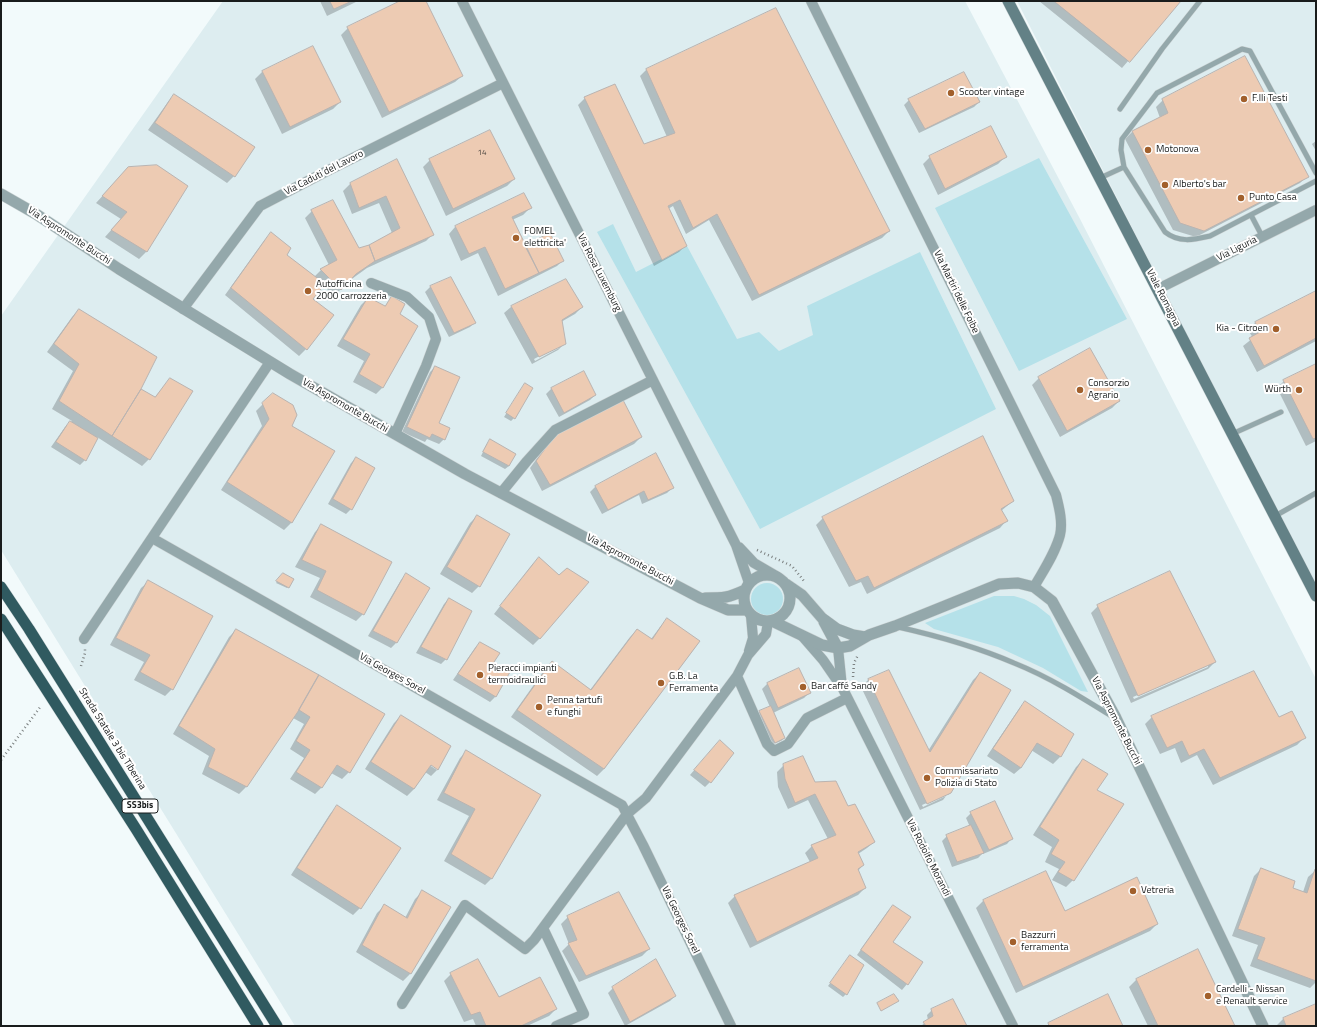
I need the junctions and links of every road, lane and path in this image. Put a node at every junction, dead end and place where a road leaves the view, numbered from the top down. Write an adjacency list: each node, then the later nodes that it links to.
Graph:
1 (462, 1): 5 (street, Via Rosa Luxemburg)
2 (811, 1): 32 (street, Via Martiri delle Foibe)
3 (1008, 1): 9 (main road, Viale Romagna)
4 (1200, 1): 6 (lane)
5 (503, 83): 17 (street, Via Caduti del Lavoro); 19 (street, Via Rosa Luxemburg)
6 (1120, 109)
7 (1124, 167): 8 (lane); 9 (lane); 13 (lane)
8 (1316, 173)
9 (1100, 178): 16 (main road, Viale Romagna)
10 (1316, 181): 13 (lane)
11 (1, 194): 17 (street, Via Aspromonte Bucchi)
12 (1316, 210): 14 (street, Via Liguria)
13 (1251, 215): 14 (lane)
14 (1262, 236): 16 (street, Via Liguria)
15 (371, 283): 21 (street)
16 (1158, 289): 22 (main road, Viale Romagna)
17 (184, 309): 18 (street, Via Aspromonte Bucchi)
18 (270, 362): 21 (street, Via Aspromonte Bucchi); 26 (street)
19 (653, 380): 23 (street); 28 (street, Via Rosa Luxemburg)
20 (1281, 412): 22 (lane)
21 (395, 434): 23 (street, Via Aspromonte Bucchi)
22 (1232, 434): 25 (main road, Viale Romagna)
23 (501, 493): 35 (street, Via Aspromonte Bucchi)
24 (1316, 493): 25 (lane)
25 (1275, 516): 34 (main road, Viale Romagna)
26 (152, 538): 43 (street); 55 (street, Via Georges Sorel)
27 (752, 544): 30 (path)
28 (736, 545): 29 (street, Via Rosa Luxemburg); 31 (street, Via Rosa Luxemburg)
29 (782, 580): 31 (street, Via Aspromonte Bucchi); 37 (street, Via Aspromonte Bucchi); 39 (street)
30 (806, 584)
31 (748, 586): 35 (street, Via Aspromonte Bucchi); 36 (street)
32 (1034, 587): 40 (street, Via Aspromonte Bucchi); 53 (street, Via Aspromonte Bucchi)
33 (1, 588): 59 (highway, Strada Statale 3 bis Tiberina / SS3bis)
34 (1316, 596)
35 (700, 598): 36 (street, Via Aspromonte Bucchi)
36 (749, 613): 39 (street, Via Aspromonte Bucchi); 46 (street)
37 (822, 618): 41 (street, Via Aspromonte Bucchi); 44 (street, Via Aspromonte Bucchi)
38 (1, 619): 58 (highway, SS3bis)
39 (770, 622): 42 (street, Via Aspromonte Bucchi); 46 (street)
40 (895, 626): 41 (street, Via Aspromonte Bucchi); 53 (lane)
41 (864, 636): 45 (street, Via Aspromonte Bucchi)
42 (803, 637): 44 (street, Via Aspromonte Bucchi); 51 (street, Via Rodolfo Morandi)
43 (84, 639): 47 (path)
44 (838, 648): 45 (street, Via Aspromonte Bucchi); 48 (street, Via Rodolfo Morandi)
45 (855, 649): 48 (street); 50 (path)
46 (748, 655): 49 (street)
47 (81, 666)
48 (840, 668): 51 (street, Via Rodolfo Morandi)
49 (737, 676): 51 (street); 55 (street)
50 (853, 677)
51 (845, 694): 62 (street, Via Rodolfo Morandi)
52 (41, 706): 54 (path)
53 (1116, 718): 63 (street, Via Aspromonte Bucchi)
54 (1, 760)
55 (627, 814): 56 (street); 61 (street, Via Georges Sorel)
56 (543, 928): 57 (street); 60 (street)
57 (402, 1004)
58 (258, 1026)
59 (278, 1026)
60 (556, 1026)
61 (731, 1026)
62 (1013, 1026)
63 (1264, 1026)

